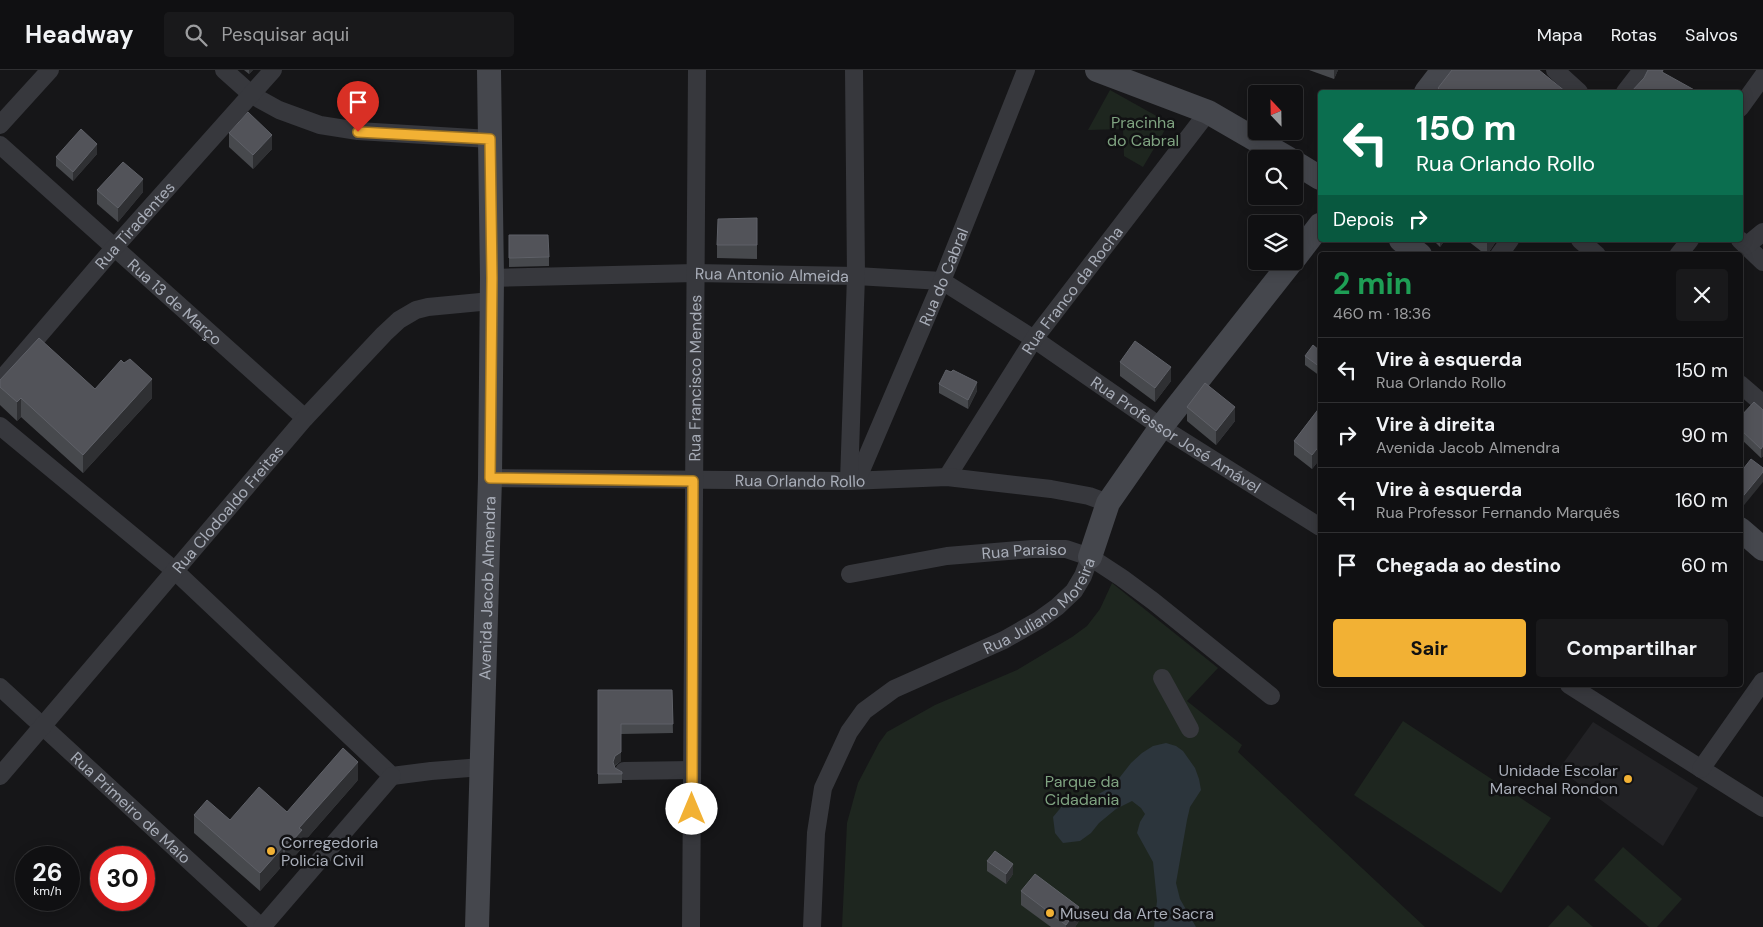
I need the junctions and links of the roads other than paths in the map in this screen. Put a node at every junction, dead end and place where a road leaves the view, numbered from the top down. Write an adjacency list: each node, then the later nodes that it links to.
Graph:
1 (50, 70): 19 (street)
2 (224, 70): 16 (street)
3 (273, 70): 16 (street, Rua Tiradentes)
4 (490, 70): 20 (street, Avenida Jacob Almendra)
5 (697, 70): 38 (street, Rua Francisco Mendes)
6 (854, 70): 39 (street)
7 (1026, 70): 41 (street, Rua do Cabral)
8 (1098, 70): 18 (street)
9 (1443, 70): 13 (street)
10 (1555, 70): 14 (street)
11 (1642, 70): 15 (street)
12 (1763, 76): 17 (street)
13 (1428, 90)
14 (1577, 90)
15 (1627, 90)
16 (252, 95): 20 (street); 32 (street, Rua Tiradentes)
17 (1743, 104)
18 (1208, 112): 22 (street); 43 (street, Rua Franco da Rocha)
19 (0, 125)
20 (490, 139): 40 (street, Avenida Jacob Almendra)
21 (0, 145): 32 (street, Rua 13 de Março)
22 (1273, 150)
23 (1303, 168): 24 (street)
24 (1318, 177)
25 (1318, 229): 31 (street, Rua Juliano Moreira)
26 (1763, 232): 30 (street)
27 (1404, 242): 33 (street)
28 (1582, 242): 34 (street)
29 (1688, 242): 35 (street)
30 (1743, 243): 36 (street)
31 (1303, 247)
32 (114, 248): 44 (street, Rua Tiradentes); 47 (street, Rua 13 de Março)
33 (1416, 252)
34 (1594, 252)
35 (1680, 252)
36 (1763, 262)
37 (1285, 270): 49 (street, Rua Juliano Moreira)
38 (695, 274): 39 (street, Rua Antonio Almeida); 40 (street, Rua Antonio Almeida); 53 (street, Rua Francisco Mendes)
39 (856, 276): 41 (street, Rua Antonio Almeida); 52 (street)
40 (492, 278): 42 (street, Avenida Jacob Almendra)
41 (942, 280): 43 (street); 52 (street, Rua do Cabral)
42 (491, 302): 47 (street, Rua Clodoaldo Freitas); 51 (street, Avenida Jacob Almendra)
43 (1034, 339): 49 (street, Rua Professor José Amável); 50 (street, Rua Franco da Rocha)
44 (0, 382)
45 (1743, 387): 46 (street)
46 (1763, 404)
47 (305, 418): 59 (street, Rua Clodoaldo Freitas)
48 (0, 426): 59 (street)
49 (1162, 427): 54 (street, Rua Juliano Moreira); 55 (street, Rua Professor José Amável)
50 (947, 477): 52 (street, Rua Orlando Rollo); 54 (street, Rua Orlando Rollo)
51 (490, 478): 53 (street, Rua Orlando Rollo); 68 (street, Avenida Jacob Almendra)
52 (853, 480): 53 (street, Rua Orlando Rollo)
53 (693, 481): 70 (street, Rua Francisco Mendes)
54 (1108, 503): 58 (street, Rua Juliano Moreira)
55 (1318, 526)
56 (1743, 532): 57 (street)
57 (1763, 549)
58 (1090, 557): 60 (street, Rua Paraiso); 65 (street, Rua Paraiso); 78 (street, Rua Juliano Moreira)
59 (174, 570): 66 (street, Rua Clodoaldo Freitas); 73 (street)
60 (850, 574)
61 (1160, 681): 67 (street)
62 (1763, 681): 69 (street)
63 (0, 687): 66 (street, Rua Primeiro de Maio)
64 (1572, 687): 69 (street)
65 (1271, 696)
66 (43, 725): 72 (street, Rua Clodoaldo Freitas); 75 (street, Rua Primeiro de Maio)
67 (1184, 725)
68 (482, 767): 73 (street); 76 (street, Avenida Jacob Almendra)
69 (1701, 769): 74 (street)
70 (692, 770): 71 (street); 77 (street, Rua Francisco Mendes)
71 (624, 771)
72 (0, 776)
73 (392, 776): 75 (street)
74 (1763, 808)
75 (262, 927)
76 (477, 927)
77 (691, 927)
78 (812, 927)

